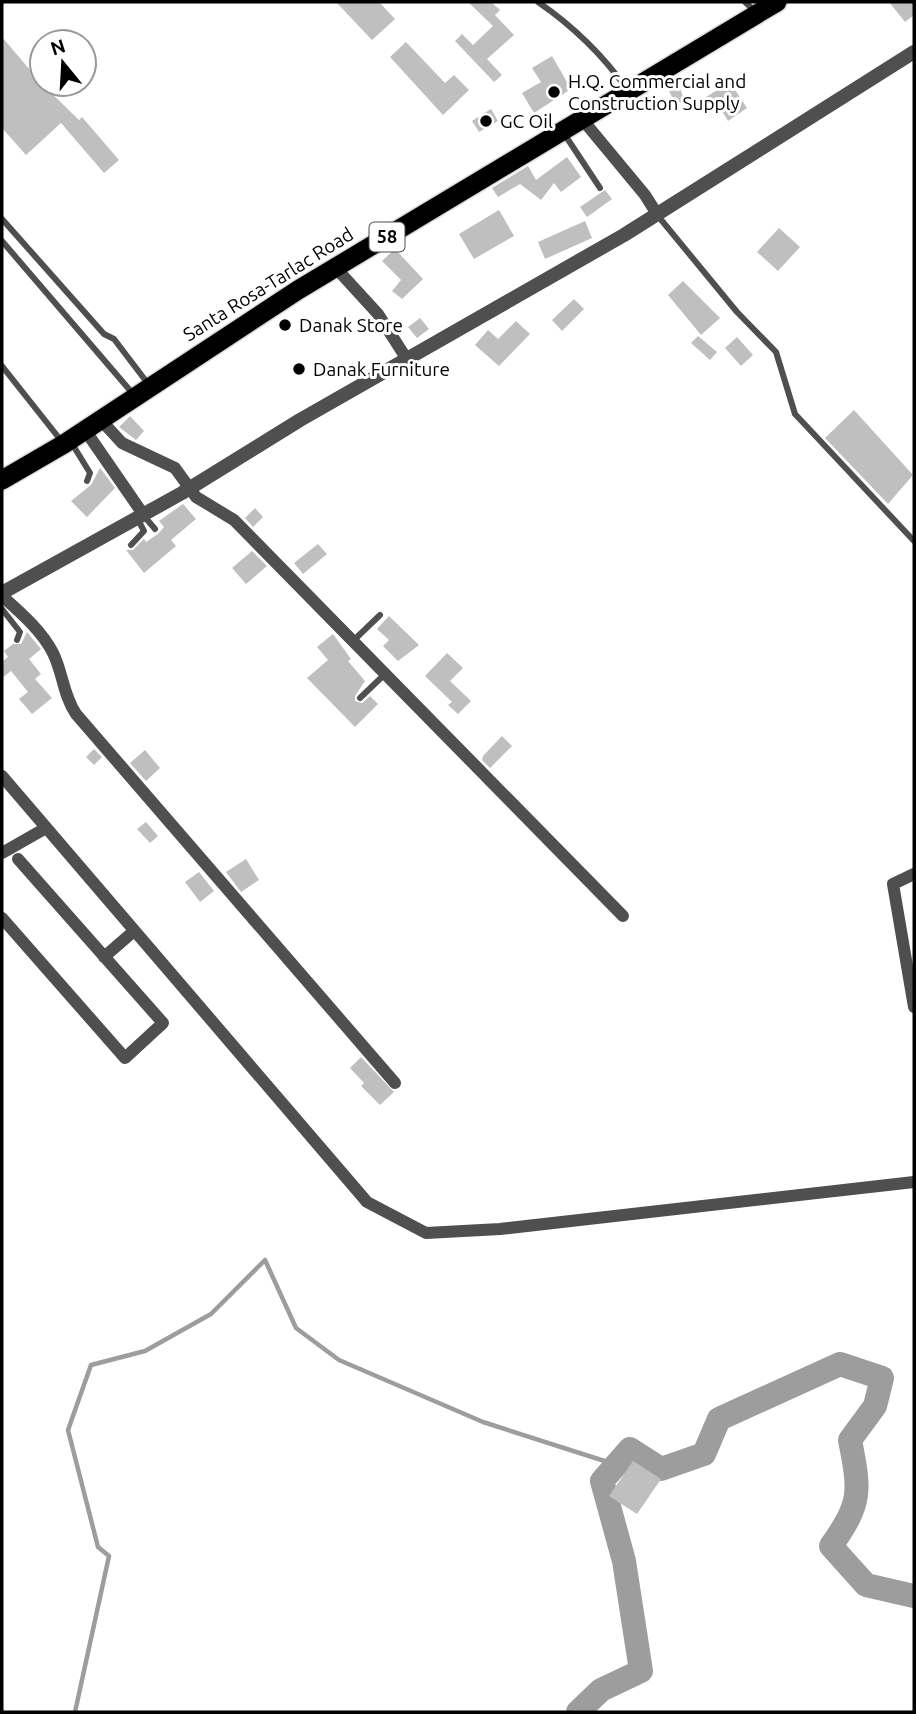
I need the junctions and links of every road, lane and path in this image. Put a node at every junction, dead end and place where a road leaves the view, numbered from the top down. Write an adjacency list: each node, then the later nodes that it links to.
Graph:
1 (538, 2): 5 (lane)
2 (777, 2): 3 (highway, Santa Rosa-Tarlac Road / 58)
3 (751, 8): 5 (highway, Santa Rosa-Tarlac Road / 58)
4 (914, 52): 9 (street)
5 (629, 90): 6 (highway, Santa Rosa-Tarlac Road / 58)
6 (582, 119): 7 (highway, Santa Rosa-Tarlac Road / 58); 9 (street)
7 (562, 131): 8 (lane); 12 (highway, Santa Rosa-Tarlac Road / 58)
8 (600, 188)
9 (657, 214): 13 (street); 22 (lane)
10 (2, 219): 15 (lane)
11 (2, 241): 15 (lane)
12 (335, 268): 13 (street); 15 (highway, Santa Rosa-Tarlac Road / 58)
13 (408, 361): 19 (street)
14 (2, 366): 16 (lane)
15 (143, 391): 16 (highway, Santa Rosa-Tarlac Road / 58)
16 (80, 433): 17 (highway, Santa Rosa-Tarlac Road / 58); 18 (lane); 19 (street); 20 (street)
17 (2, 480)
18 (87, 481)
19 (190, 489): 20 (street); 28 (street)
20 (140, 516): 21 (lane); 23 (lane); 24 (street)
21 (155, 529)
22 (914, 541)
23 (131, 545)
24 (2, 595): 41 (street)
25 (2, 609): 27 (lane)
26 (380, 615): 28 (lane)
27 (17, 640)
28 (352, 641): 29 (street)
29 (385, 674): 30 (lane); 36 (street)
30 (360, 698)
31 (2, 776): 32 (street)
32 (46, 828): 33 (street); 38 (street)
33 (2, 853)
34 (18, 859): 39 (street)
35 (914, 874): 40 (street)
36 (623, 916)
37 (2, 918): 39 (street)
38 (134, 931): 39 (street); 42 (street)
39 (104, 957)
40 (914, 1007)
41 (395, 1083)
42 (914, 1182)

